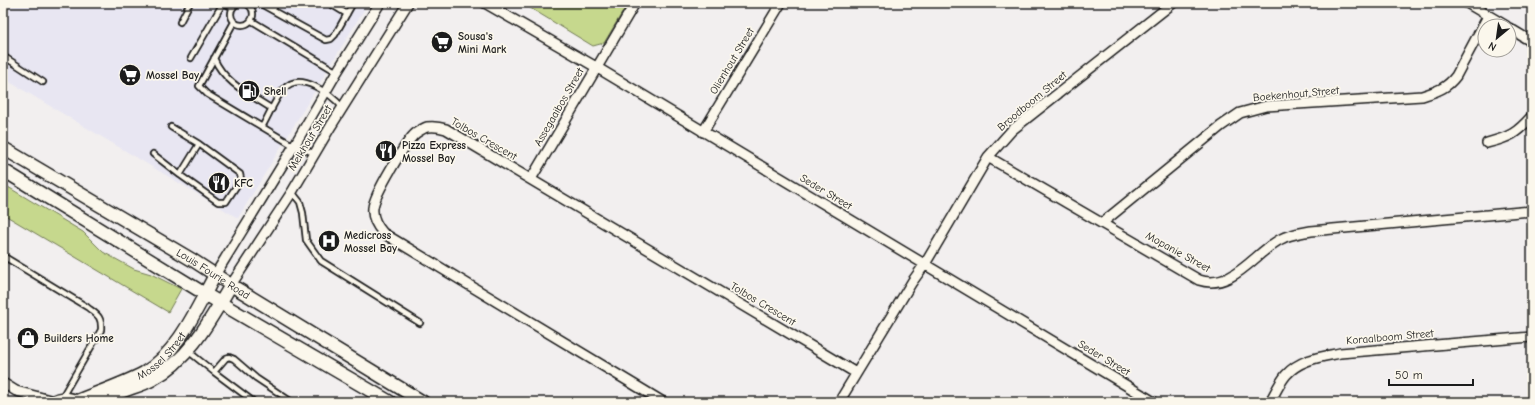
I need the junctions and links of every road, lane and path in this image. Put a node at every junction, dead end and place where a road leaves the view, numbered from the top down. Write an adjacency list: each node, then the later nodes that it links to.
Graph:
1 (190, 3): 21 (lane)
2 (223, 3): 15 (lane); 26 (lane)
3 (260, 3): 16 (lane)
4 (277, 3): 16 (lane)
5 (329, 3): 17 (lane)
6 (353, 3): 17 (lane)
7 (380, 3): 29 (street, Melkhout Street)
8 (408, 3): 32 (street, Melkhout Street)
9 (485, 3): 28 (street, Seder Street)
10 (635, 3): 28 (street, Assegaaibos Street)
11 (781, 3): 37 (street, Olienhout Street)
12 (1173, 3): 44 (street, Broodboom Street)
13 (1467, 3): 18 (street)
14 (249, 4): 15 (lane); 20 (lane)
15 (233, 8): 22 (lane)
16 (272, 10): 17 (lane)
17 (347, 14)
18 (1488, 16): 19 (street); 50 (street, Boekenhout Street)
19 (1492, 18)
20 (252, 21): 22 (lane); 29 (lane)
21 (180, 22)
22 (234, 22): 27 (lane)
23 (1517, 33): 24 (street)
24 (1532, 42)
25 (3, 56): 30 (lane)
26 (191, 58)
27 (214, 58): 33 (lane); 36 (lane)
28 (596, 68): 37 (street, Seder Street); 47 (street, Assegaaibos Street)
29 (337, 72): 31 (street, Melkhout Street)
30 (42, 82)
31 (326, 91): 32 (lane); 33 (lane); 40 (street, Melkhout Street)
32 (343, 108): 42 (street, Melkhout Street)
33 (272, 109): 36 (lane)
34 (1532, 116): 38 (street)
35 (171, 127): 39 (lane)
36 (262, 127): 40 (lane)
37 (703, 132): 52 (street, Seder Street)
38 (1487, 143)
39 (199, 144): 46 (lane); 46 (lane)
40 (294, 146): 42 (lane); 53 (street, Melkhout Street)
41 (3, 148): 53 (main road, Louis Fourie Road)
42 (314, 153): 48 (street, Melkhout Street)
43 (153, 154): 46 (lane)
44 (988, 157): 50 (street, Mopanie Street); 52 (street, Broodboom Street)
45 (3, 170): 55 (main road, Louis Fourie Road)
46 (180, 175)
47 (530, 179): 61 (street, Tolbos Crescent); 72 (street, Tolbos Crescent)
48 (292, 192): 54 (street, Melkhout Street); 57 (lane)
49 (1532, 211): 50 (street, Mopanie Street)
50 (1102, 223)
51 (3, 256): 64 (lane)
52 (925, 264): 61 (street); 74 (street, Seder Street)
53 (215, 275): 54 (main road, Louis Fourie Road); 55 (main road, Mossel Street)
54 (231, 285): 56 (main road, Mossel Street); 71 (main road, Louis Fourie Road)
55 (205, 294): 56 (main road, Louis Fourie Road); 66 (main road, Mossel Street)
56 (220, 303): 59 (main road, Mossel Street); 70 (main road, Louis Fourie Road)
57 (420, 323)
58 (1532, 336): 75 (street, Koraalboom Street)
59 (188, 351): 60 (lane); 67 (main road, Mossel Street)
60 (214, 372): 68 (lane); 69 (lane)
61 (856, 373): 73 (street)
62 (3, 383): 63 (street)
63 (16, 391): 64 (street); 65 (street)
64 (56, 400): 66 (main road)
65 (28, 402)
66 (77, 402)
67 (103, 402)
68 (254, 402)
69 (292, 402)
70 (390, 402)
71 (423, 402)
72 (663, 402)
73 (839, 402)
74 (1154, 402)
75 (1270, 402)

